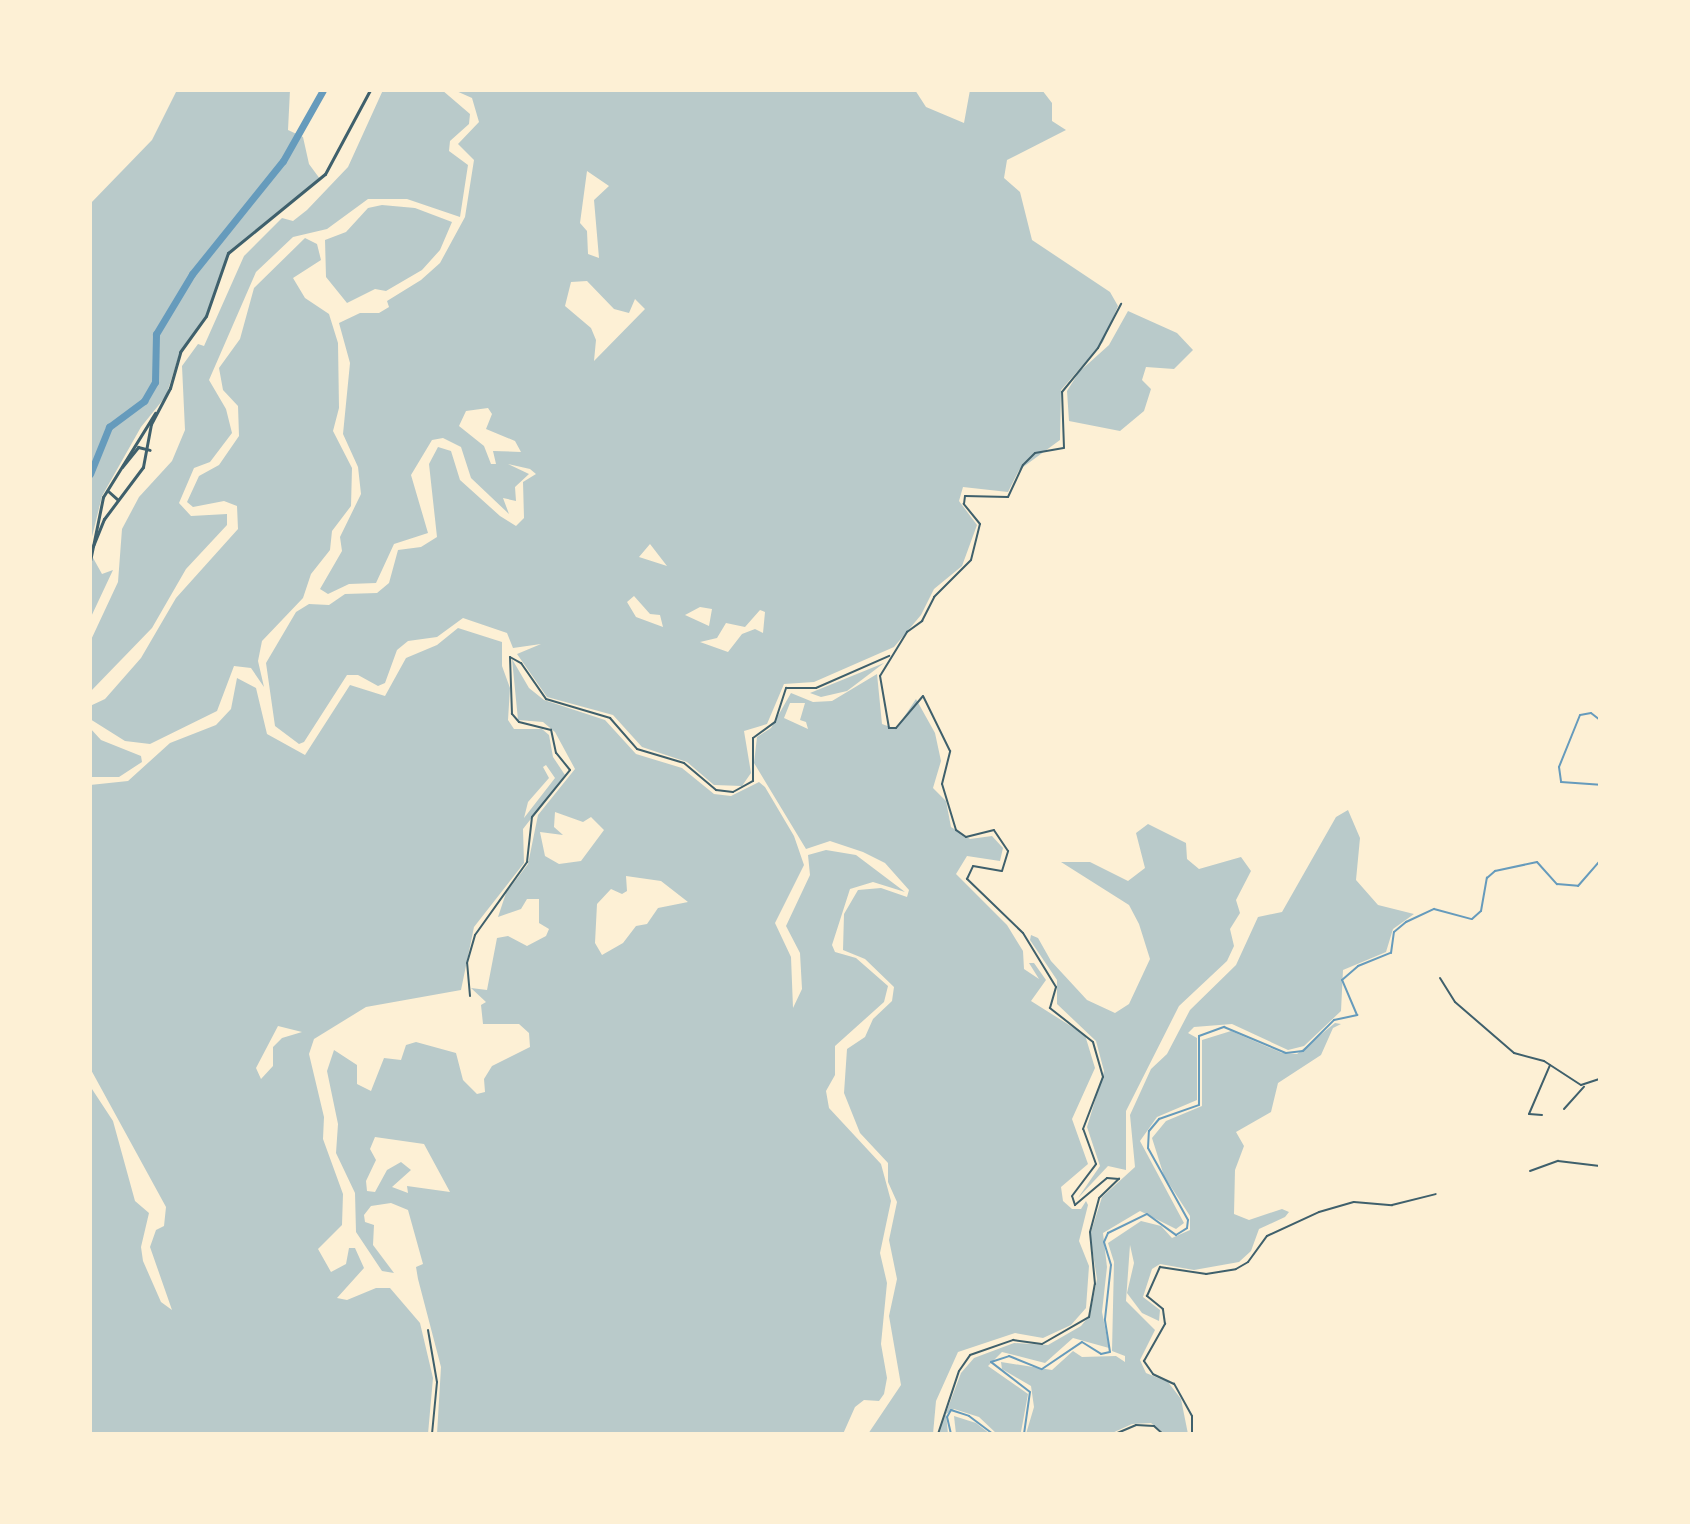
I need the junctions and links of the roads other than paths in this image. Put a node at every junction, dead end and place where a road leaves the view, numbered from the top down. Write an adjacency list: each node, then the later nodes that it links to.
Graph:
1 (370, 90): 3 (street)
2 (1121, 304): 10 (street)
3 (157, 411): 4 (street); 5 (street)
4 (150, 450): 5 (street); 7 (street)
5 (119, 470): 6 (street)
6 (109, 484): 7 (street); 8 (street)
7 (122, 498): 8 (street)
8 (93, 546): 9 (street)
9 (90, 561)
10 (893, 653): 12 (street); 23 (street)
11 (1440, 978): 13 (street)
12 (470, 996)
13 (1550, 1064): 15 (street); 17 (street)
14 (1600, 1079): 15 (street)
15 (1584, 1086): 16 (street)
16 (1564, 1109)
17 (1542, 1115)
18 (1600, 1166): 19 (street)
19 (1530, 1171)
20 (1436, 1194): 26 (street)
21 (428, 1330): 22 (street)
22 (432, 1434)
23 (938, 1434)
24 (1115, 1434): 25 (street)
25 (1163, 1434)
26 (1192, 1434)

